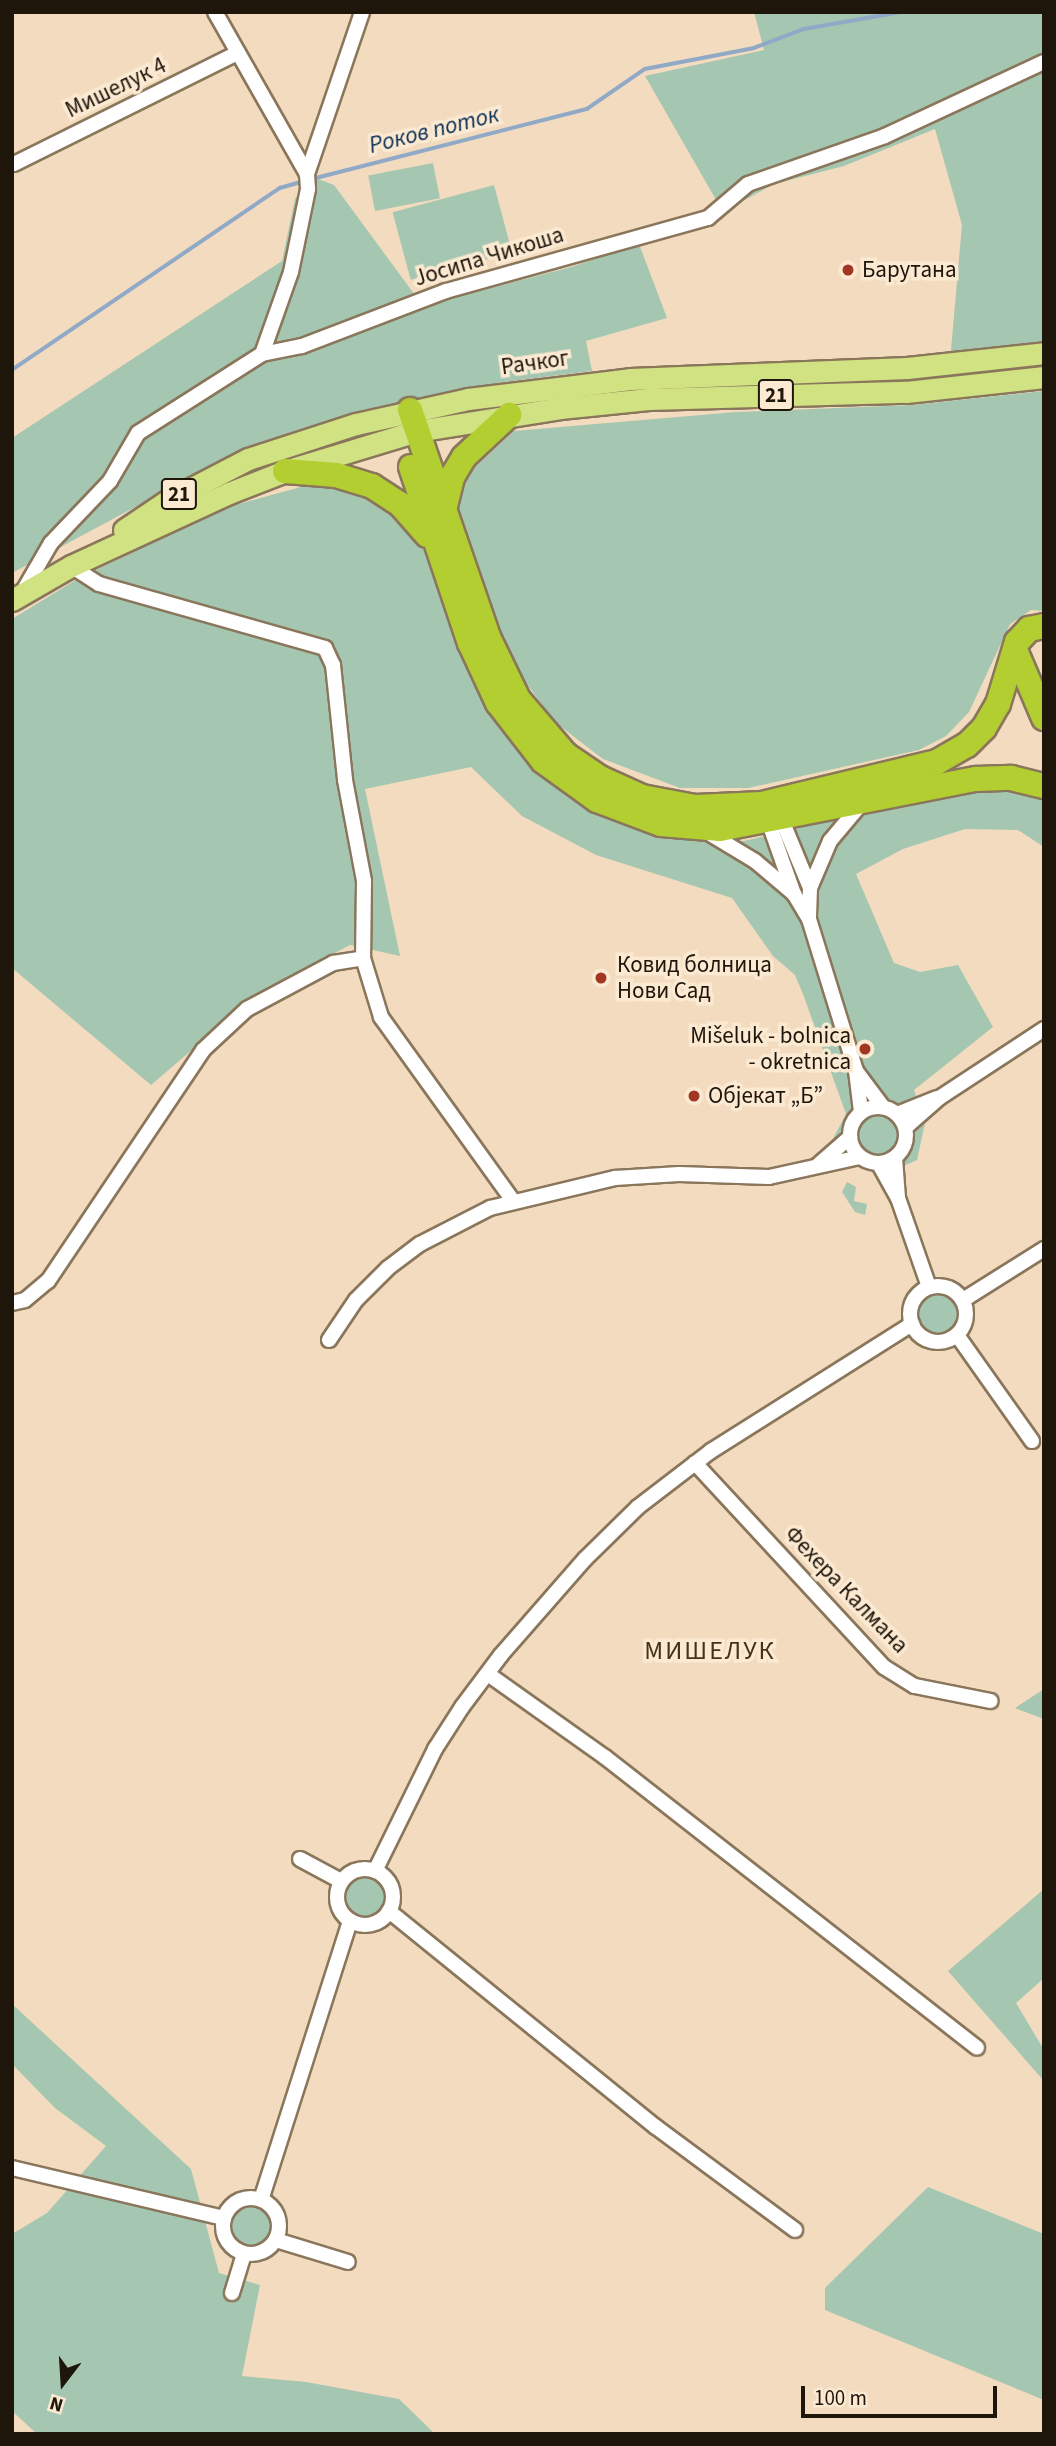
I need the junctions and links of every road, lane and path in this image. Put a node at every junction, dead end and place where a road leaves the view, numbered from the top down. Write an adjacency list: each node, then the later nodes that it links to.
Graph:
1 (215, 12): 3 (street)
2 (362, 12): 6 (street)
3 (239, 53): 5 (street, Мишелук 4); 6 (street)
4 (1044, 62): 8 (street, Јосипа Чикоша)
5 (14, 164)
6 (307, 174): 8 (street)
7 (1044, 353): 11 (main road, Рачког / 21)
8 (262, 354): 16 (street, Јосипа Чикоша)
9 (1044, 377): 10 (main road, Рачког / 21)
10 (509, 415): 11 (main road, Рачког / 21); 13 (highway)
11 (406, 423): 12 (main road, Рачког / 21); 13 (highway); 14 (highway); 15 (main road, Рачког / 21)
12 (285, 471): 14 (highway); 15 (main road, Рачког / 21)
13 (444, 510): 22 (highway)
14 (436, 546): 23 (highway)
15 (71, 566): 16 (main road, Рачког / 21); 27 (street)
16 (17, 597)
17 (1044, 626): 18 (highway)
18 (1015, 650): 19 (highway); 22 (highway)
19 (1044, 718)
20 (1044, 786): 21 (highway)
21 (861, 804): 22 (highway); 24 (street)
22 (772, 812): 23 (highway); 24 (street); 25 (street)
23 (703, 829): 25 (street)
24 (810, 888): 26 (street)
25 (794, 894): 26 (street)
26 (809, 919): 29 (street)
27 (363, 958): 40 (street); 44 (street)
28 (1044, 1029): 30 (street)
29 (856, 1071): 31 (street); 32 (street)
30 (939, 1098): 31 (street); 33 (street)
31 (890, 1111): 32 (street); 33 (street)
32 (861, 1112): 34 (street)
33 (906, 1127): 36 (street)
34 (850, 1137): 35 (street); 38 (street)
35 (860, 1157): 37 (street); 38 (street)
36 (895, 1158): 37 (street); 39 (street)
37 (879, 1164): 39 (street)
38 (817, 1165): 40 (street)
39 (898, 1198): 42 (street)
40 (513, 1202): 47 (street)
41 (1044, 1249): 43 (street)
42 (929, 1287): 43 (street); 45 (street)
43 (963, 1300): 46 (street)
44 (12, 1303)
45 (912, 1324): 46 (street); 49 (street)
46 (957, 1335): 48 (street)
47 (329, 1339)
48 (1032, 1441)
49 (695, 1463): 50 (street); 51 (street, Фехера Калмана)
50 (488, 1674): 53 (street); 57 (street)
51 (991, 1701)
52 (300, 1859): 54 (street)
53 (375, 1871): 54 (street); 55 (street)
54 (341, 1881): 56 (street)
55 (390, 1911): 56 (street); 61 (street)
56 (350, 1921): 59 (street)
57 (977, 2048)
58 (12, 2168): 60 (street)
59 (261, 2200): 60 (street); 62 (street)
60 (224, 2218): 63 (street)
61 (794, 2230)
62 (276, 2240): 63 (street); 64 (street)
63 (244, 2254): 65 (street)
64 (348, 2262)
65 (232, 2293)

